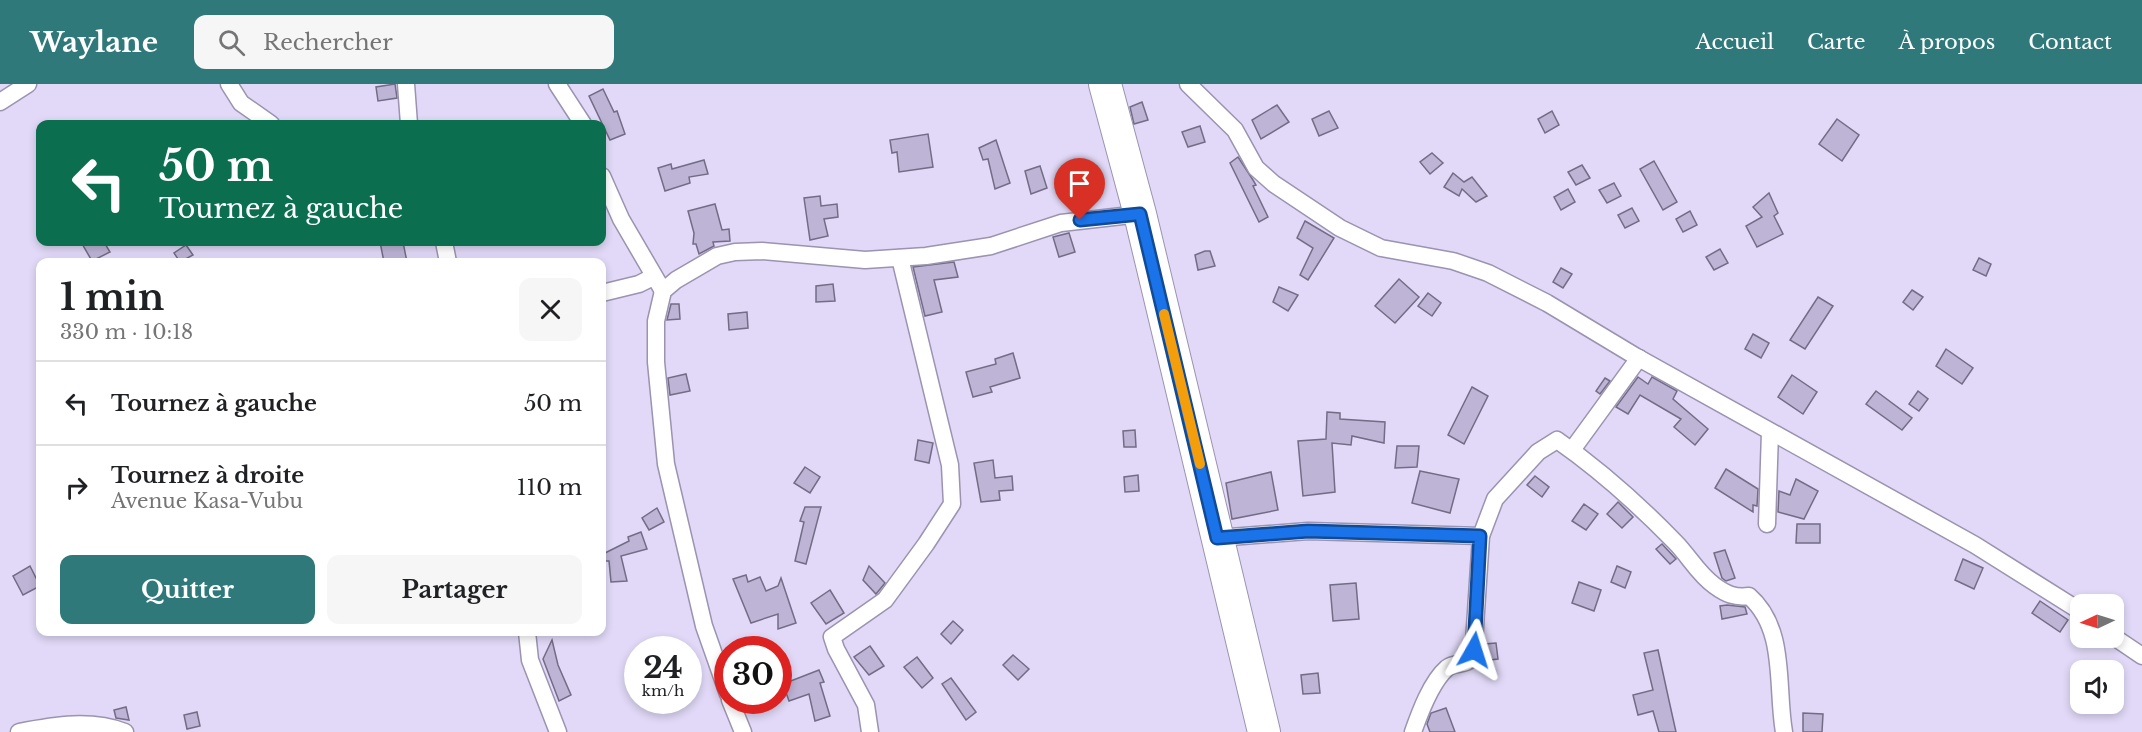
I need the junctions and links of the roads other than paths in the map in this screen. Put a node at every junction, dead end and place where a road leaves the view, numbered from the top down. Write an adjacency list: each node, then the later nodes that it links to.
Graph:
1 (28, 84): 7 (street)
2 (229, 84): 8 (street)
3 (406, 84): 9 (street)
4 (557, 84): 10 (street)
5 (1105, 84): 12 (highway)
6 (1188, 84): 17 (street)
7 (0, 102)
8 (265, 120)
9 (409, 120)
10 (580, 120)
11 (606, 184): 14 (street)
12 (1140, 214): 13 (street); 22 (highway)
13 (900, 258): 15 (street); 33 (street)
14 (653, 277): 15 (street); 16 (street)
15 (663, 291): 26 (street)
16 (606, 292)
17 (1639, 358): 18 (street); 19 (street)
18 (1770, 432): 20 (street); 23 (street)
19 (1572, 450): 21 (street); 36 (street)
20 (1767, 524)
21 (1480, 536): 22 (street); 35 (street)
22 (1217, 538): 34 (highway)
23 (2070, 605)
24 (527, 636): 31 (street)
25 (2124, 644): 27 (street)
26 (714, 654)
27 (2142, 656)
28 (736, 714): 32 (street)
29 (19, 732): 30 (street)
30 (125, 732)
31 (558, 732)
32 (743, 732)
33 (870, 732)
34 (1264, 732)
35 (1413, 732)
36 (1784, 732)

